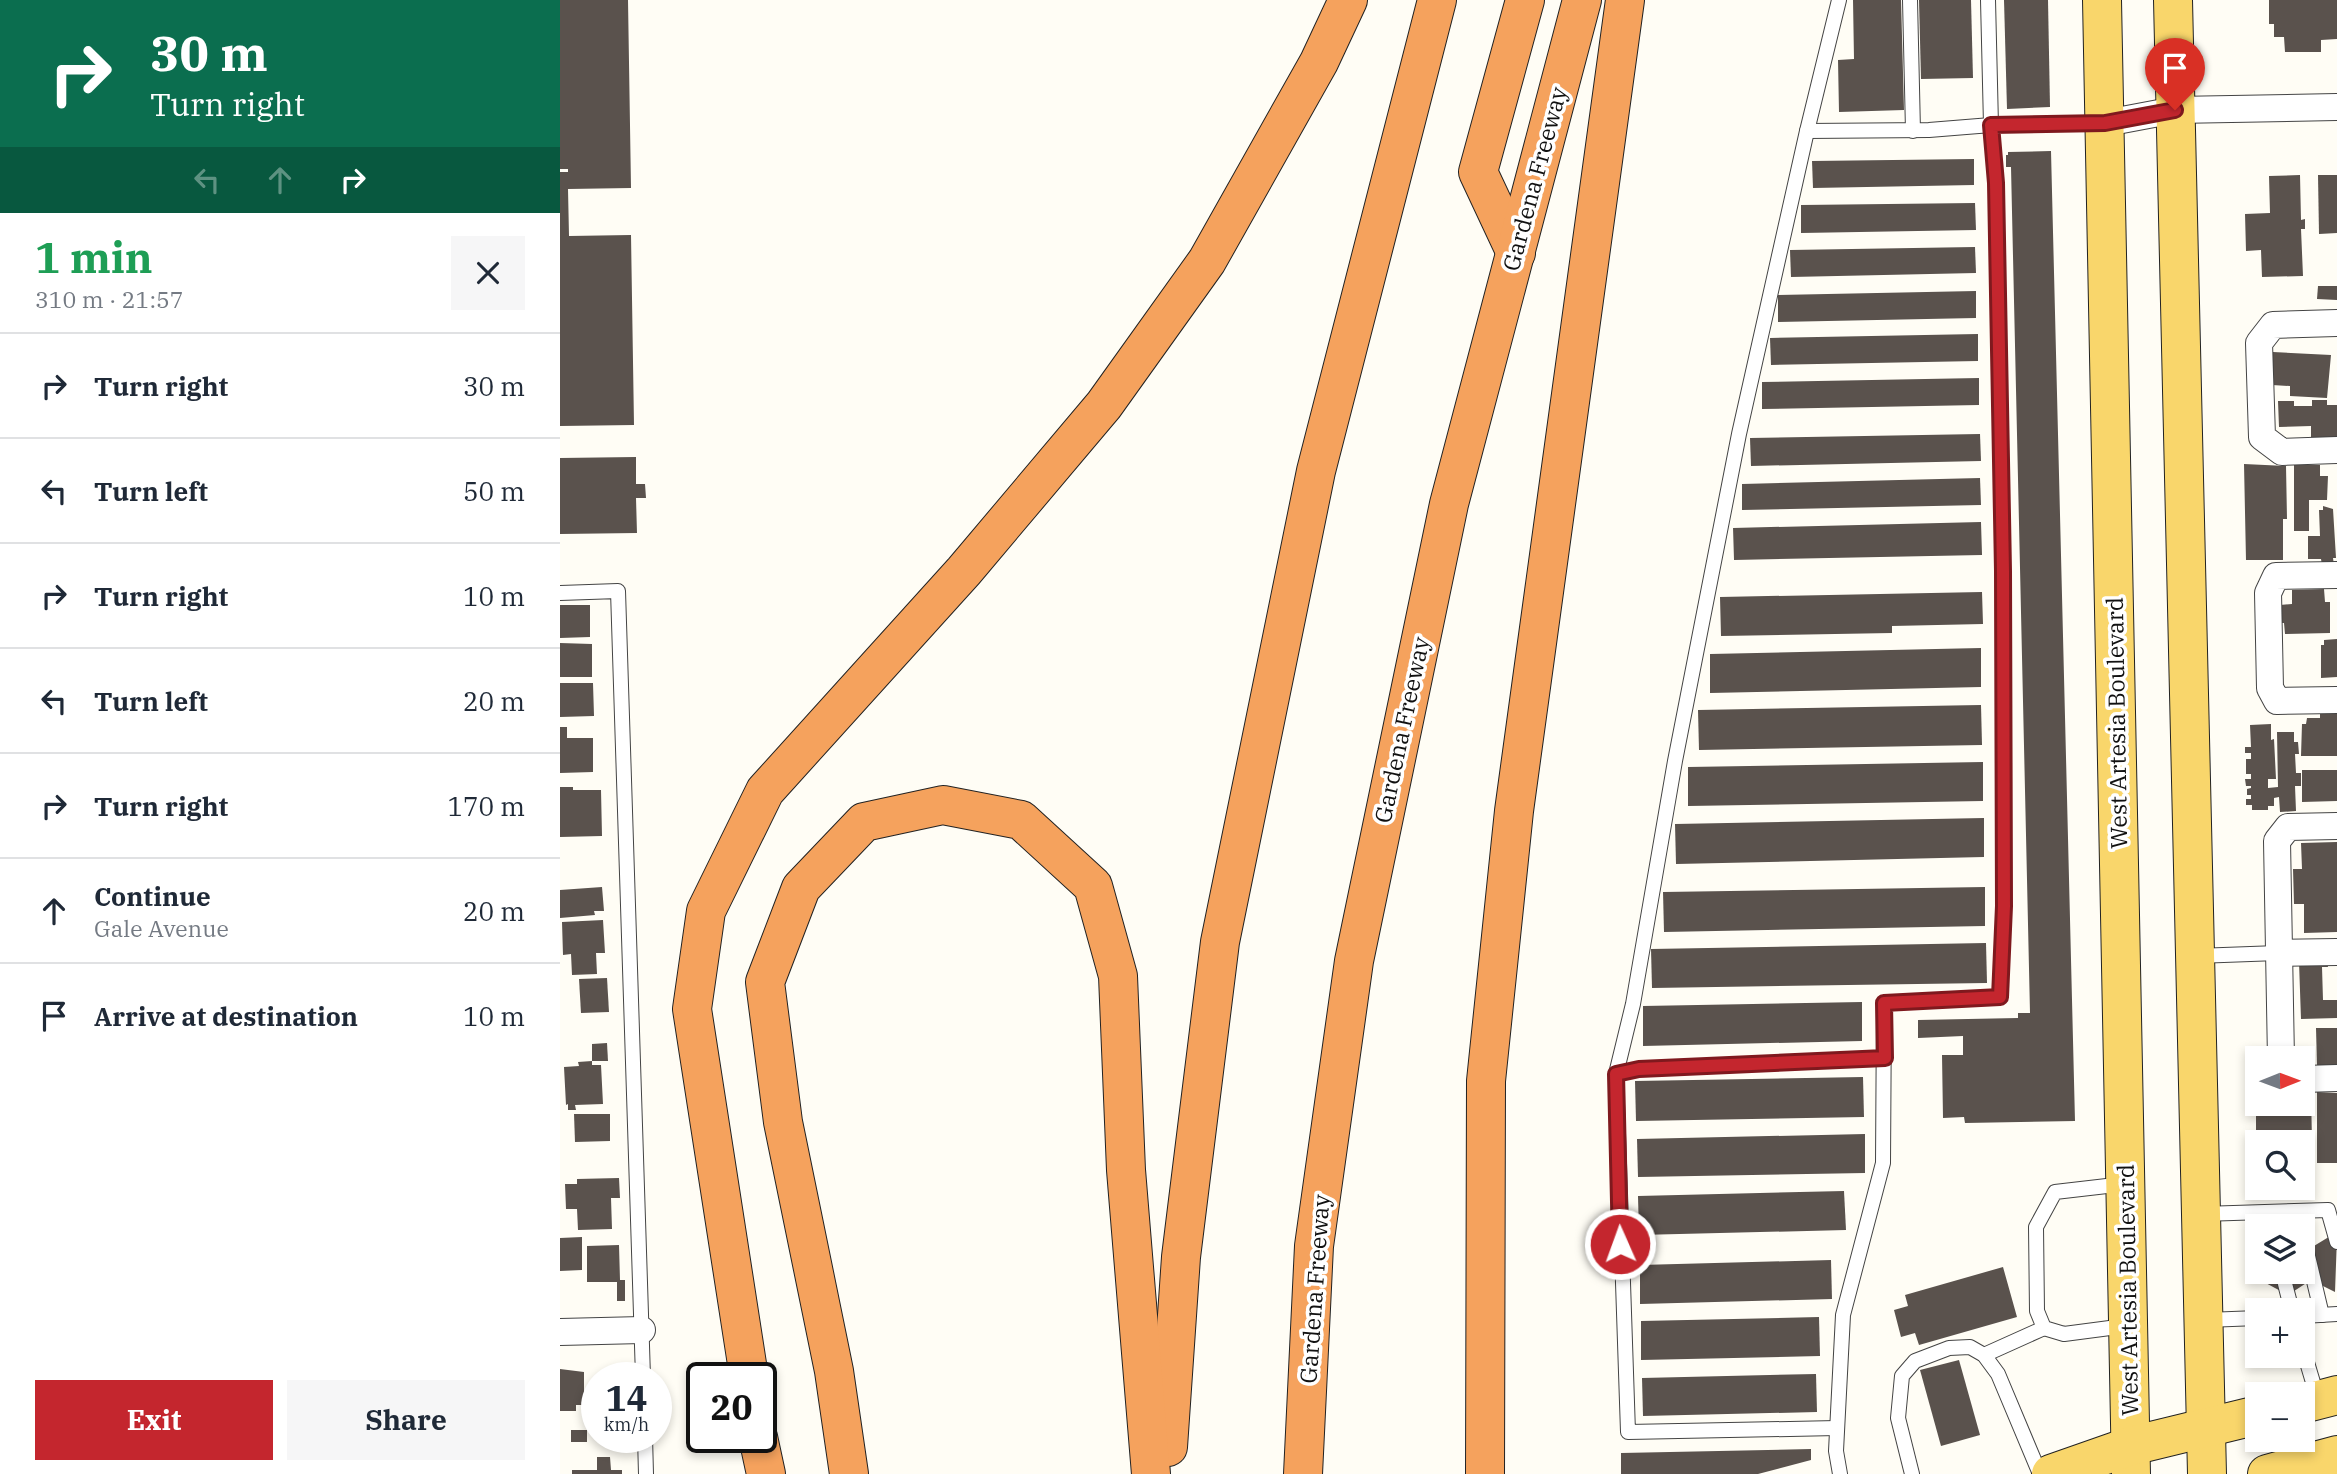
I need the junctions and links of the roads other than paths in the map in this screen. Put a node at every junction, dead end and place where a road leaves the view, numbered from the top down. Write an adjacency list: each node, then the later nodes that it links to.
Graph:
1 (1348, 0): 49 (highway)
2 (1437, 0): 63 (highway)
3 (1525, 0): 17 (highway)
4 (1582, 0): 17 (highway, Gardena Freeway)
5 (1625, 0): 65 (highway)
6 (1839, 0): 15 (lane)
7 (1910, 0): 16 (lane)
8 (1988, 0): 14 (lane)
9 (2102, 0): 13 (main road, West Artesia Boulevard)
10 (2173, 0): 12 (main road)
11 (2337, 107): 12 (street)
12 (2175, 110): 13 (street); 26 (main road)
13 (2105, 123): 14 (lane); 32 (main road, West Artesia Boulevard)
14 (1991, 125): 16 (lane); 28 (lane)
15 (1807, 131): 16 (lane); 29 (lane)
16 (1913, 131)
17 (1516, 253): 64 (highway, Gardena Freeway)
18 (2337, 323): 19 (street)
19 (2337, 450)
20 (2337, 575): 22 (street)
21 (560, 593): 45 (lane)
22 (2337, 700)
23 (2337, 826): 25 (street)
24 (2337, 951): 25 (street)
25 (2278, 953): 26 (lane); 27 (street)
26 (2195, 956): 34 (main road)
27 (2281, 1046)
28 (1885, 1058): 29 (lane); 54 (lane)
29 (1616, 1074): 54 (lane)
30 (2337, 1078): 31 (street)
31 (2315, 1079)
32 (2126, 1183): 43 (main road, West Artesia Boulevard); 44 (lane)
33 (2297, 1211): 35 (lane); 36 (lane); 38 (lane)
34 (2200, 1214): 37 (lane); 42 (main road)
35 (2288, 1214)
36 (2298, 1214)
37 (2245, 1218)
38 (2337, 1242)
39 (2315, 1270): 40 (lane)
40 (2330, 1314)
41 (2245, 1318): 42 (lane)
42 (2203, 1320): 53 (main road)
43 (2128, 1325): 44 (lane); 58 (main road, West Artesia Boulevard)
44 (2044, 1328): 47 (lane)
45 (642, 1330): 46 (street); 48 (lane)
46 (560, 1332)
47 (1984, 1355): 67 (lane); 68 (lane)
48 (643, 1362)
49 (747, 1362)
50 (2309, 1368): 51 (lane)
51 (2319, 1400)
52 (2245, 1418): 53 (main road)
53 (2205, 1427): 58 (main road); 70 (main road)
54 (1837, 1428): 66 (lane)
55 (645, 1453): 59 (lane)
56 (761, 1453): 60 (highway)
57 (2337, 1455): 71 (main road)
58 (2131, 1460): 69 (main road)
59 (646, 1474)
60 (765, 1474)
61 (849, 1474): 62 (highway)
62 (1151, 1474)
63 (1166, 1474)
64 (1303, 1474)
65 (1485, 1474)
66 (1840, 1474)
67 (1912, 1474)
68 (2040, 1474)
69 (2051, 1474)
70 (2207, 1474)
71 (2267, 1474)

